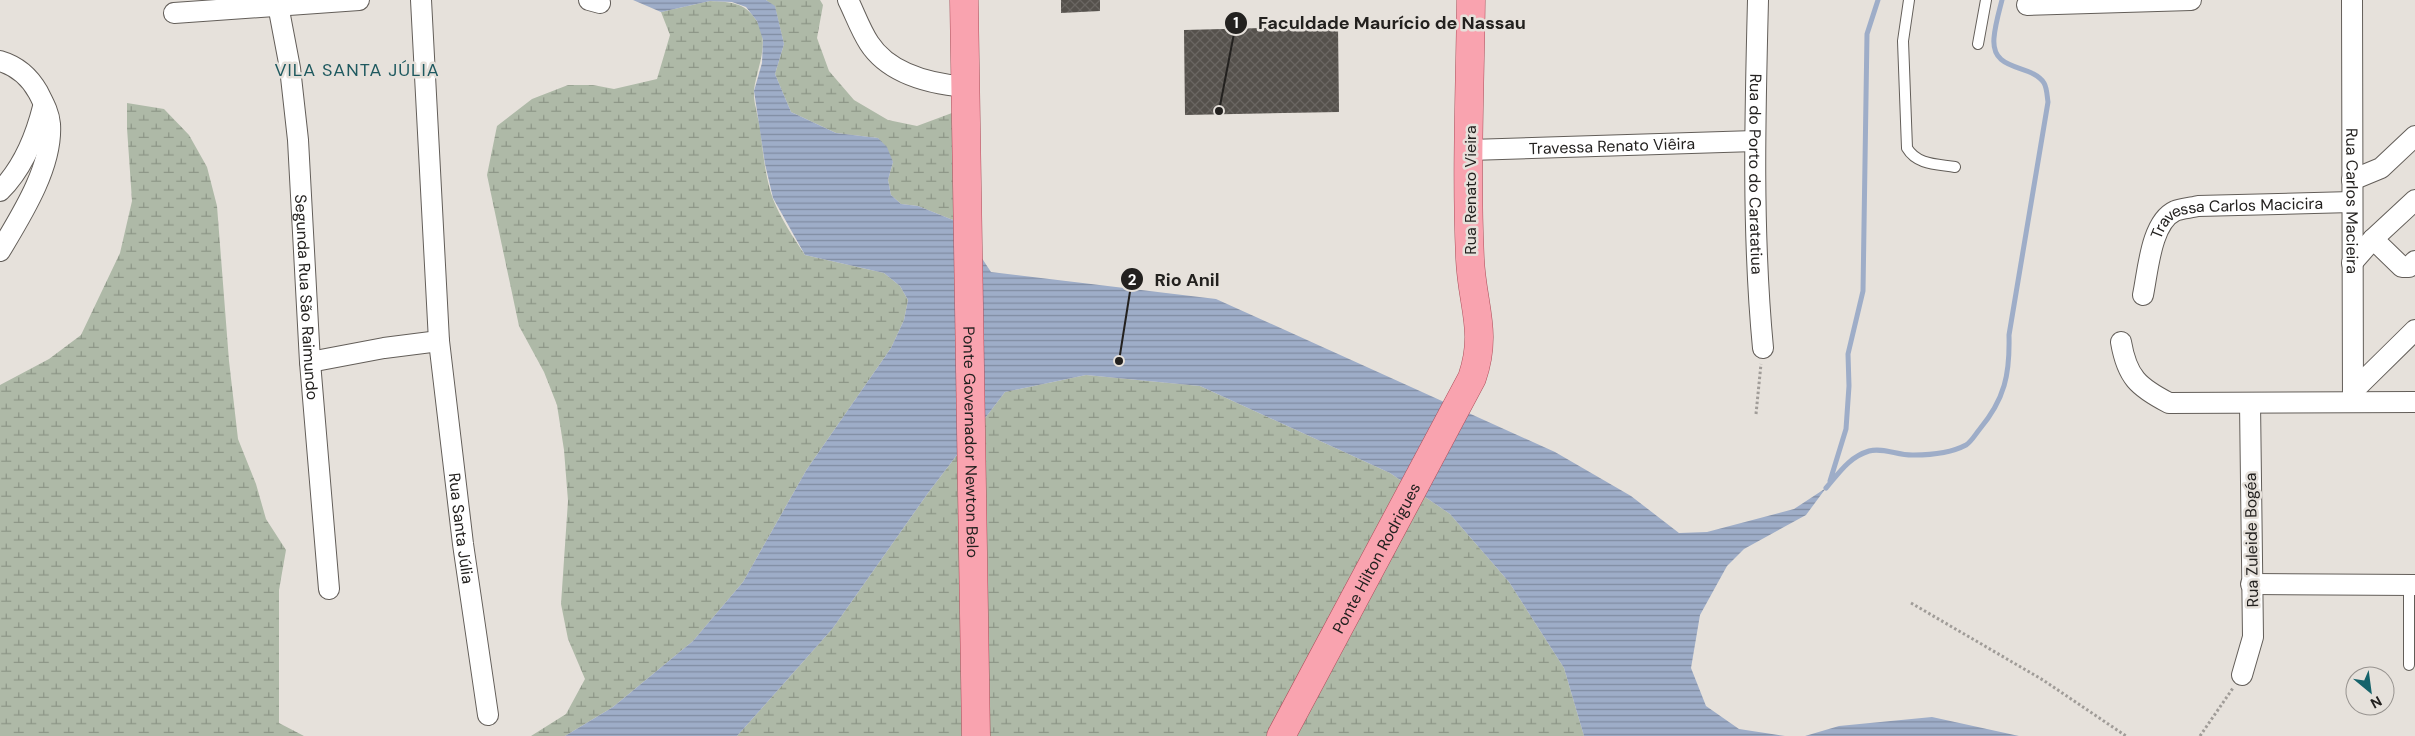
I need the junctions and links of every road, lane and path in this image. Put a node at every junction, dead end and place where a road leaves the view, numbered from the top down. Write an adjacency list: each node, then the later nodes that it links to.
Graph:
1 (421, 0): 33 (street, Rua Santa Júlia)
2 (848, 0): 17 (street)
3 (964, 0): 17 (main road, Ponte Governador Newton Belo)
4 (1471, 0): 21 (main road, Rua Renato Vieira)
5 (1758, 0): 20 (street, Rua do Porto do Caratatiua)
6 (1909, 0): 22 (lane)
7 (1986, 0): 15 (lane)
8 (2191, 0): 11 (street)
9 (2352, 0): 23 (street, Rua Carlos Macieira)
10 (346, 1): 12 (street)
11 (2026, 3)
12 (278, 5): 13 (street); 36 (street, Segunda Rua São Raimundo)
13 (198, 6): 14 (street)
14 (174, 13)
15 (1978, 44)
16 (0, 61): 18 (street)
17 (966, 87): 50 (main road, Ponte Governador Newton Belo)
18 (44, 103): 24 (street); 28 (street)
19 (2415, 136): 23 (street)
20 (1755, 141): 21 (street, Travessa Renato Viêira); 35 (street, Rua do Porto do Caratatiua)
21 (1470, 150): 37 (main road, Rua Renato Vieira)
22 (1955, 167)
23 (2352, 180): 26 (street, Rua Carlos Macieira)
24 (0, 191)
25 (2415, 200): 27 (street)
26 (2352, 202): 30 (street, Rua Carlos Macieira); 31 (street, Travessa Carlos Macicira)
27 (2373, 239): 29 (street); 30 (street)
28 (0, 250)
29 (2415, 261)
30 (2352, 263): 39 (street, Rua Carlos Macieira)
31 (2143, 295)
32 (2415, 330): 39 (street)
33 (439, 341): 36 (street); 49 (street, Rua Santa Júlia)
34 (2121, 342): 41 (street)
35 (1763, 348): 42 (path)
36 (310, 362): 45 (street, Segunda Rua São Raimundo)
37 (1472, 378): 51 (main road, Ponte Hilton Rodrigues)
38 (2415, 386): 40 (street)
39 (2353, 396): 40 (street); 41 (street)
40 (2407, 402)
41 (2250, 403): 43 (street, Rua Zuleide Bogéa)
42 (1756, 414)
43 (2251, 584): 44 (street); 48 (street, Rua Zuleide Bogéa)
44 (2412, 585): 47 (lane)
45 (329, 589)
46 (1911, 603): 52 (path)
47 (2409, 665)
48 (2242, 675): 53 (path)
49 (488, 715)
50 (976, 736)
51 (1281, 736)
52 (2126, 736)
53 (2200, 736)

